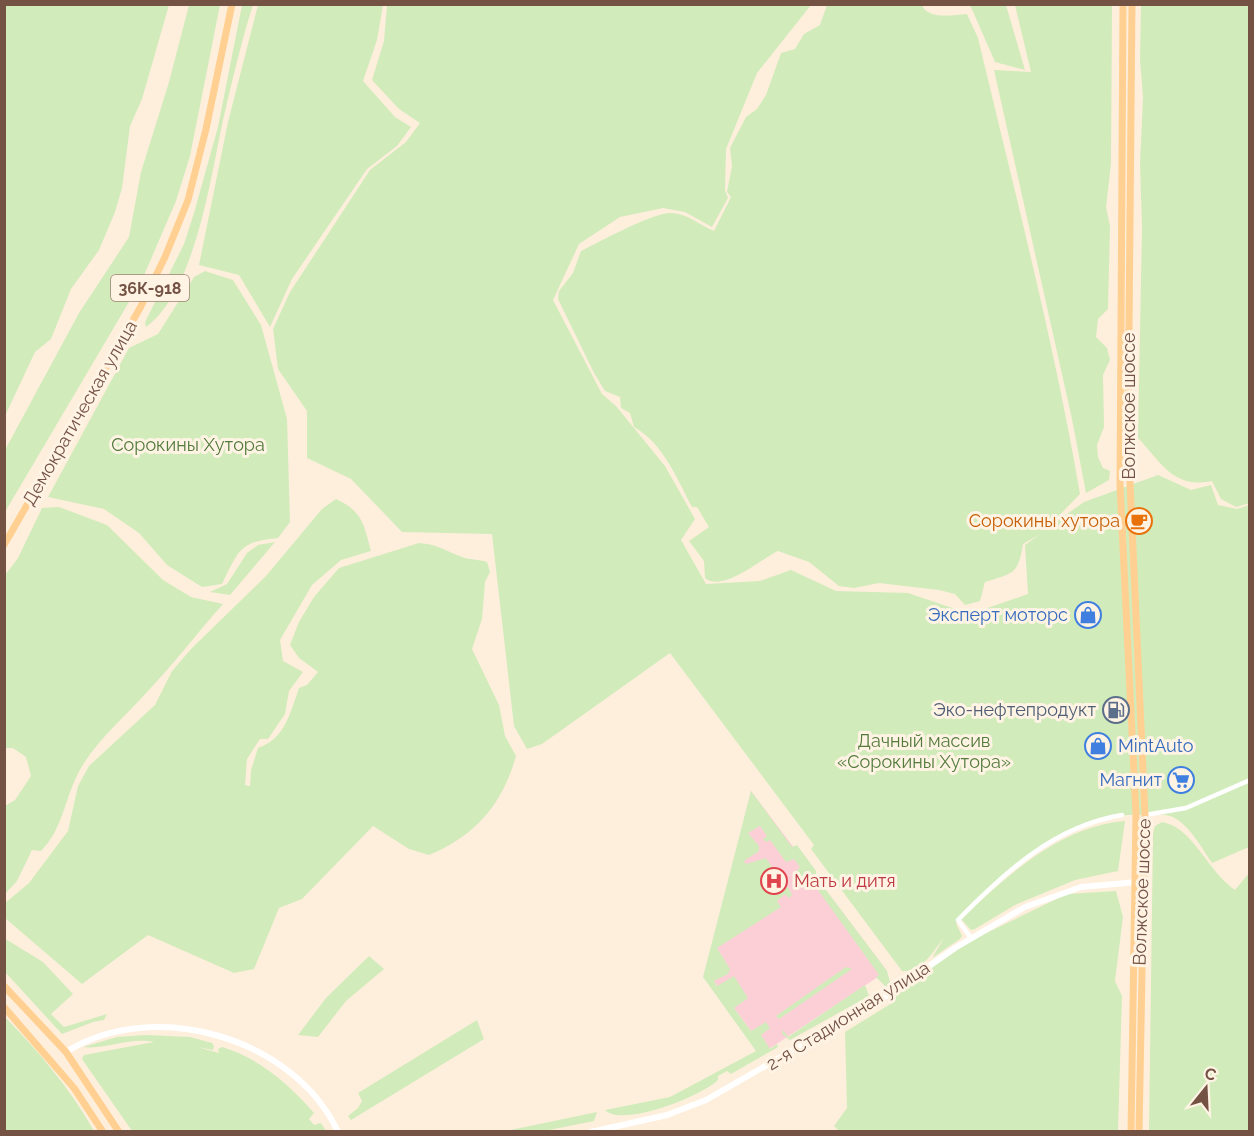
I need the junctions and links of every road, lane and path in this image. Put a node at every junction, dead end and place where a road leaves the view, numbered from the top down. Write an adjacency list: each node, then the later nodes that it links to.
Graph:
1 (232, 4): 5 (main road, Демократическая улица / 36К-918)
2 (1123, 4): 4 (main road, Волжское шоссе)
3 (1132, 4): 4 (main road, Волжское шоссе)
4 (1125, 146): 8 (main road, Волжское шоссе); 9 (main road, Волжское шоссе)
5 (4, 545)
6 (1250, 780): 8 (street)
7 (1122, 815): 11 (street)
8 (1145, 815): 10 (main road, Волжское шоссе)
9 (1134, 882): 10 (main road, 2-я Стадионная улица); 11 (main road, 2-я Стадионная улица); 20 (main road, Волжское шоссе)
10 (1143, 882): 21 (main road, Волжское шоссе)
11 (971, 938): 19 (main road, 2-я Стадионная улица)
12 (4, 986): 14 (main road)
13 (4, 1007): 15 (main road)
14 (66, 1052): 15 (main road); 17 (main road); 18 (main road)
15 (52, 1061): 16 (main road)
16 (103, 1131)
17 (119, 1131)
18 (339, 1131)
19 (591, 1131)
20 (1131, 1131)
21 (1139, 1131)

